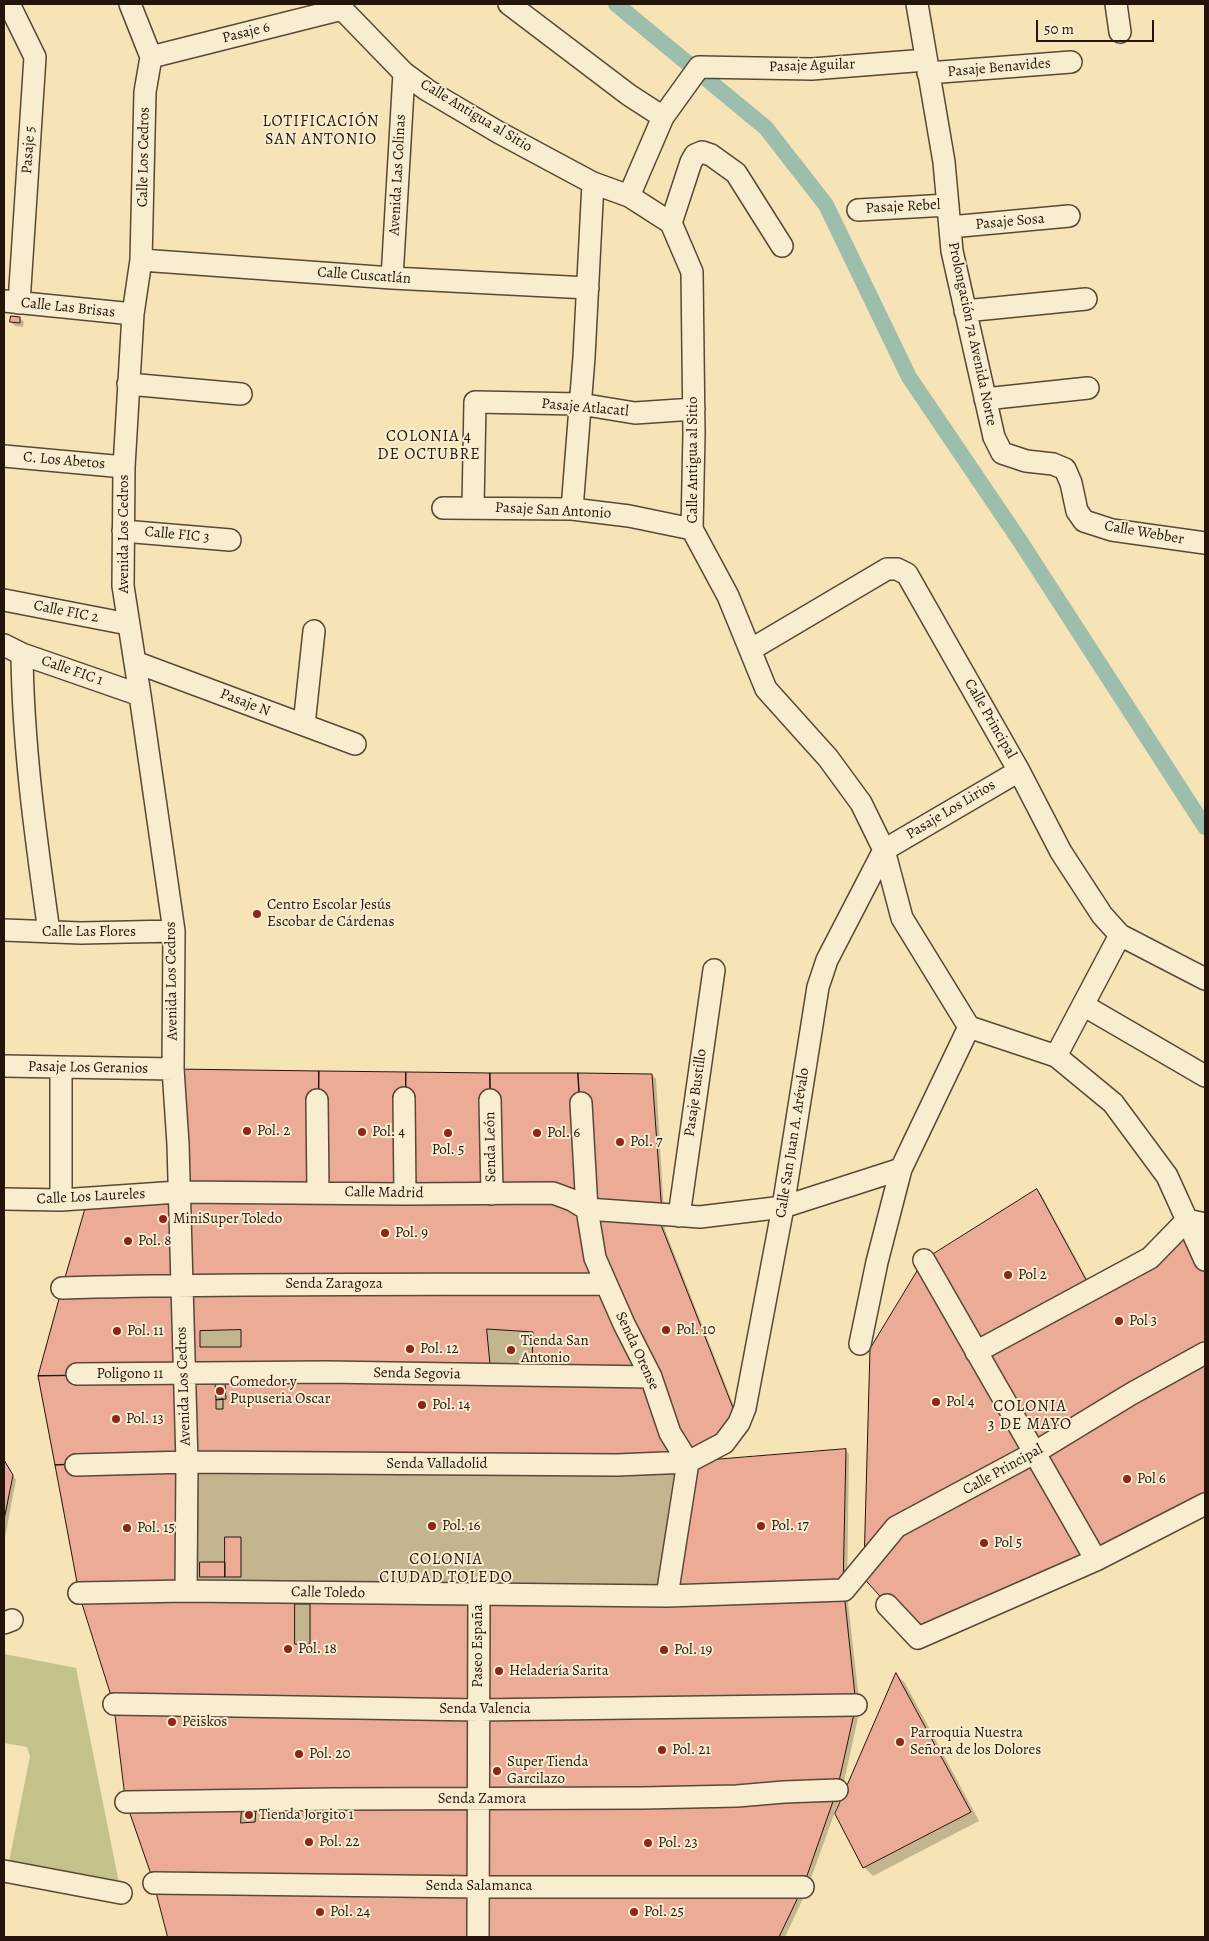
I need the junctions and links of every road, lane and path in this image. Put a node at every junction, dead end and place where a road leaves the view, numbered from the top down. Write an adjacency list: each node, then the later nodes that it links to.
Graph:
1 (9, 4): 25 (street, Pasaje 5)
2 (130, 4): 8 (street)
3 (509, 4): 12 (street)
4 (917, 4): 10 (street, Prolongación 7a Avenida Norte)
5 (1116, 4): 7 (street)
6 (340, 6): 8 (street, Pasaje 6); 11 (street, Calle Antigua al Sitio)
7 (1120, 32)
8 (151, 58): 21 (street, Calle Los Cedros)
9 (1071, 62): 10 (street, Pasaje Benavides)
10 (927, 66): 12 (street, Pasaje Aguilar); 15 (street, Prolongación 7a Avenida Norte)
11 (404, 72): 13 (street, Calle Antigua al Sitio); 22 (street, Avenida Las Colinas)
12 (663, 117): 14 (street)
13 (593, 183): 14 (street, Calle Antigua al Sitio); 23 (street)
14 (629, 196): 18 (street, Calle Antigua al Sitio)
15 (948, 205): 16 (street, Pasaje Rebel); 19 (street, Prolongación 7a Avenida Norte)
16 (858, 210)
17 (1069, 216): 19 (street, Pasaje Sosa)
18 (671, 223): 20 (street); 33 (street, Calle Antigua al Sitio)
19 (950, 227): 26 (street, Prolongación 7a Avenida Norte)
20 (782, 246)
21 (141, 260): 22 (street, Calle Cuscatlán); 27 (street, Calle Los Cedros)
22 (392, 278): 23 (street, Calle Cuscatlán)
23 (588, 288): 32 (street)
24 (1086, 299): 26 (street)
25 (11, 302): 27 (street, Calle Las Brisas)
26 (965, 311): 31 (street, Prolongación 7a Avenida Norte)
27 (133, 314): 28 (street, Avenida Los Cedros)
28 (128, 384): 30 (street); 35 (street, Avenida Los Cedros)
29 (1088, 388): 31 (street)
30 (241, 394)
31 (985, 399): 39 (street, Prolongación 7a Avenida Norte)
32 (580, 404): 33 (street, Pasaje Atlacatl); 36 (street, Pasaje Atlacatl); 38 (street)
33 (694, 409): 40 (street, Calle Antigua al Sitio)
34 (4, 456): 35 (street, C. Los Abetos)
35 (124, 467): 41 (street, Avenida Los Cedros)
36 (473, 507): 37 (street, Pasaje San Antonio); 38 (street, Pasaje San Antonio)
37 (443, 508)
38 (572, 509): 40 (street, Pasaje San Antonio)
39 (1084, 520): 43 (street, Calle Webber)
40 (692, 528): 48 (street, Calle Antigua al Sitio)
41 (123, 531): 42 (street, Calle FIC 3); 45 (street, Avenida Los Cedros)
42 (230, 540)
43 (1205, 543)
44 (4, 600): 45 (street, Calle FIC 2)
45 (128, 624): 49 (street, Avenida Los Cedros)
46 (314, 631): 51 (street)
47 (13, 650): 50 (street, Calle FIC 1); 56 (street)
48 (750, 650): 53 (street, Calle Principal); 54 (street, Calle Antigua al Sitio)
49 (135, 662): 50 (street, Avenida Los Cedros); 51 (street, Pasaje N)
50 (140, 695): 57 (street, Avenida Los Cedros)
51 (304, 725): 52 (street, Pasaje N)
52 (356, 744)
53 (1019, 770): 54 (street, Pasaje Los Lirios); 58 (street, Calle Principal)
54 (884, 850): 62 (street, Calle Antigua al Sitio); 79 (street, Calle San Juan A. Arévalo)
55 (4, 930): 56 (street, Calle Las Flores)
56 (48, 932): 57 (street, Calle Las Flores)
57 (174, 932): 66 (street, Avenida Los Cedros)
58 (1120, 935): 60 (street, Calle Principal); 61 (street)
59 (714, 970): 81 (street, Pasaje Bustillo)
60 (1205, 979)
61 (1083, 1005): 63 (street); 67 (street)
62 (969, 1027): 63 (street); 72 (street)
63 (1056, 1056): 82 (street)
64 (4, 1066): 65 (street, Pasaje Los Geranios)
65 (61, 1068): 66 (street, Pasaje Los Geranios); 78 (street)
66 (173, 1069): 73 (street, Avenida Los Cedros)
67 (1205, 1076)
68 (404, 1098): 75 (street)
69 (317, 1100): 74 (street)
70 (490, 1100): 76 (street, Senda León)
71 (581, 1103): 80 (street, Senda Orense)
72 (901, 1169): 79 (street); 88 (street)
73 (178, 1192): 74 (street, Calle Madrid); 78 (street, Calle Los Laureles); 86 (street, Avenida Los Cedros)
74 (318, 1192): 75 (street, Calle Madrid)
75 (405, 1194): 76 (street, Calle Madrid)
76 (492, 1194): 80 (street, Calle Madrid)
77 (4, 1200): 78 (street, Calle Los Laureles)
78 (61, 1200)
79 (783, 1207): 81 (street); 96 (street, Calle San Juan A. Arévalo)
80 (587, 1209): 81 (street); 85 (street, Senda Orense)
81 (678, 1216)
82 (1196, 1222): 84 (street); 89 (street)
83 (924, 1260): 89 (street)
84 (1205, 1260)
85 (606, 1284): 86 (street, Senda Zaragoza); 93 (street, Senda Orense)
86 (182, 1285): 87 (street, Senda Zaragoza); 92 (street, Avenida Los Cedros)
87 (62, 1288)
88 (860, 1344)
89 (976, 1352): 94 (street)
90 (1205, 1353): 94 (street, Calle Principal)
91 (78, 1374): 92 (street, Poligono 11)
92 (184, 1374): 93 (street, Senda Segovia); 95 (street, Avenida Los Cedros)
93 (651, 1377): 96 (street, Senda Orense)
94 (1034, 1453): 99 (street); 100 (street, Calle Principal)
95 (186, 1462): 96 (street, Senda Valladolid); 97 (street, Senda Valladolid); 101 (street, Avenida Los Cedros)
96 (688, 1462): 104 (street)
97 (76, 1465)
98 (1205, 1504): 99 (street)
99 (1096, 1560): 105 (street)
100 (844, 1590): 104 (street, Calle Toledo)
101 (186, 1591): 102 (street, Calle Toledo); 103 (street, Calle Toledo)
102 (79, 1593)
103 (479, 1594): 104 (street, Calle Toledo); 108 (street, Paseo España)
104 (667, 1596)
105 (887, 1606)
106 (114, 1704): 108 (street, Senda Valencia)
107 (856, 1705): 108 (street, Senda Valencia)
108 (478, 1710): 110 (street, Paseo España)
109 (838, 1790): 110 (street, Senda Zamora)
110 (478, 1799): 111 (street, Senda Zamora); 114 (street, Paseo España)
111 (126, 1802)
112 (4, 1871): 116 (street)
113 (154, 1883): 114 (street, Senda Salamanca)
114 (477, 1887): 115 (street, Senda Salamanca); 117 (street, Paseo España)
115 (803, 1888)
116 (120, 1893)
117 (478, 1937)

